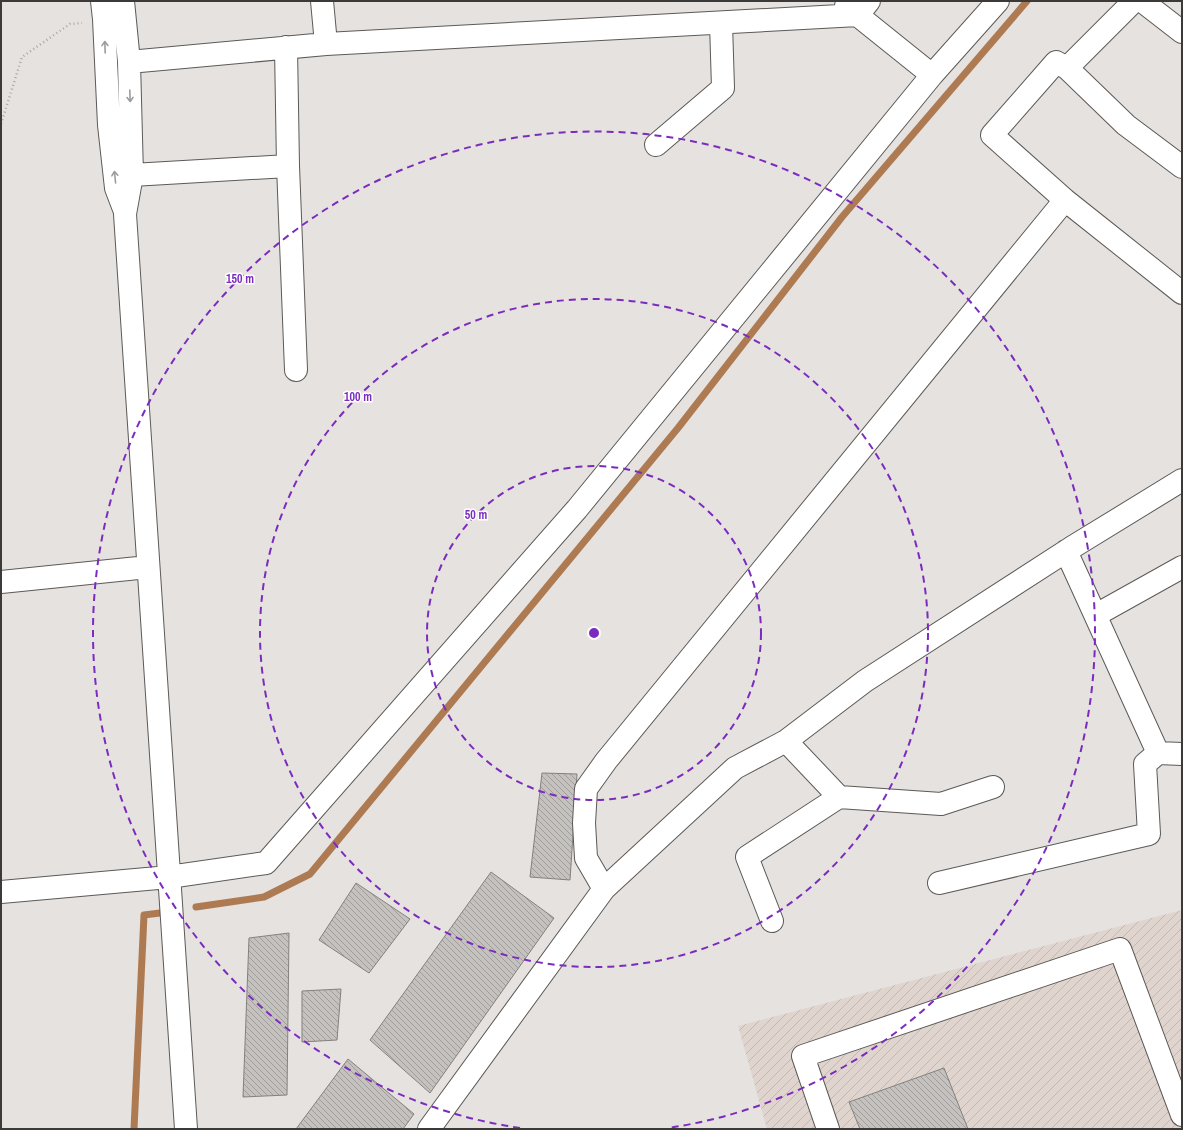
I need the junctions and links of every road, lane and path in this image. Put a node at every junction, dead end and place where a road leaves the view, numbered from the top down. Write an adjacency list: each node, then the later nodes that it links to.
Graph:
1 (123, 1): 13 (street)
2 (322, 1): 11 (street)
3 (841, 1): 7 (street)
4 (998, 1): 15 (street)
5 (1134, 1): 14 (street)
6 (1142, 1): 10 (street)
7 (863, 8): 9 (street); 15 (street)
8 (103, 10): 16 (path); 22 (street, one-way to 8)
9 (721, 23): 11 (street); 17 (street)
10 (1182, 32)
11 (326, 44): 12 (street)
12 (286, 47): 13 (street); 18 (street)
13 (128, 62): 20 (street, one-way to 20)
14 (1067, 68): 19 (street); 21 (street)
15 (932, 75): 36 (street)
16 (1, 124)
17 (656, 145)
18 (288, 166): 20 (street); 24 (street)
19 (1182, 167)
20 (132, 175): 22 (street)
21 (1065, 200): 23 (street); 38 (street)
22 (125, 214): 27 (street)
23 (1182, 293)
24 (296, 370)
25 (1182, 480): 26 (street)
26 (1066, 551): 30 (street); 31 (street)
27 (148, 567): 29 (street); 36 (street)
28 (1182, 567): 30 (street)
29 (1, 582)
30 (1096, 615): 32 (street)
31 (786, 740): 35 (street); 38 (street)
32 (1158, 753): 33 (street); 37 (street)
33 (1182, 754)
34 (993, 787): 35 (street)
35 (839, 797): 40 (street)
36 (170, 877): 39 (street); 42 (street)
37 (939, 882)
38 (604, 889): 43 (street)
39 (1, 892)
40 (772, 921)
41 (1182, 1115): 44 (street)
42 (186, 1129)
43 (429, 1129)
44 (828, 1129)

